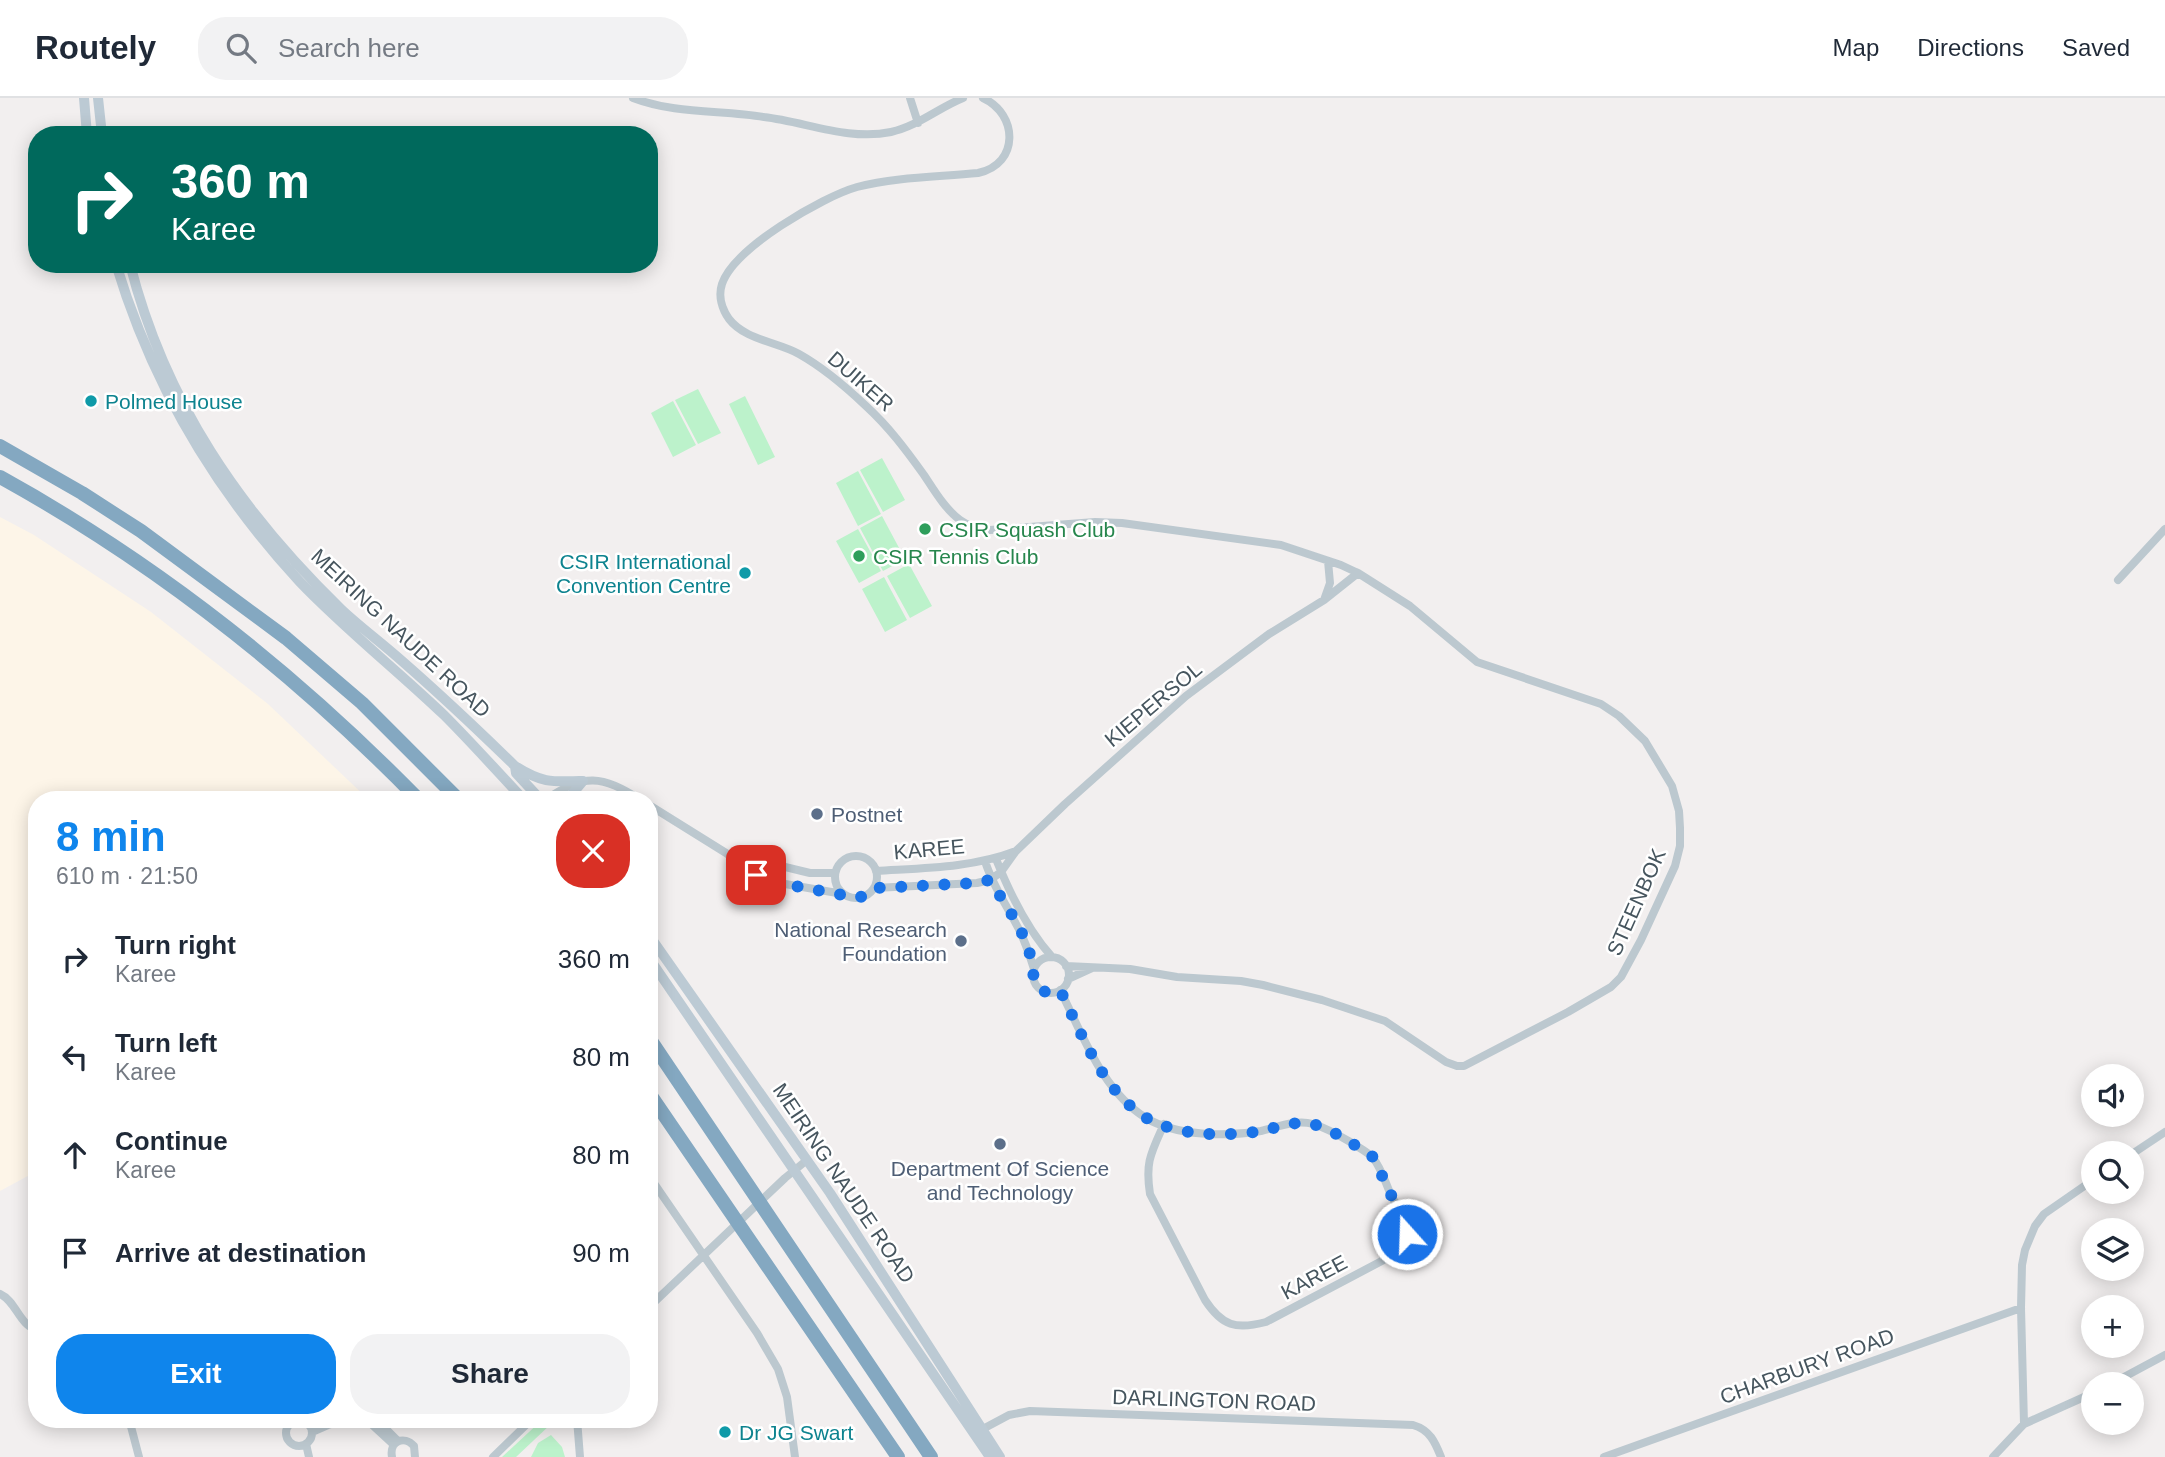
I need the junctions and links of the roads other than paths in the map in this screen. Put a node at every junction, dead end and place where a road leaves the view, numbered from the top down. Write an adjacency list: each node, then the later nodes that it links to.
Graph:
1 (84, 98): 8 (street)
2 (98, 98): 9 (street)
3 (633, 98): 7 (street)
4 (910, 98): 7 (street)
5 (963, 98): 7 (street)
6 (983, 98): 15 (street, DUIKER)
7 (918, 122)
8 (86, 126)
9 (101, 126)
10 (119, 273): 23 (street, MEIRING NAUDE ROAD)
11 (133, 273): 19 (street, MEIRING NAUDE ROAD)
12 (0, 446): 22 (highway)
13 (0, 477): 21 (highway)
14 (2165, 528): 17 (street)
15 (1328, 561): 16 (street, DUIKER); 18 (street)
16 (1358, 573): 18 (street, KIEPERSOL); 44 (street, STEENBOK)
17 (2118, 580)
18 (1324, 600): 29 (street, KIEPERSOL)
19 (515, 766): 20 (street); 24 (street, MEIRING NAUDE ROAD)
20 (583, 781): 25 (street); 26 (street); 27 (street)
21 (410, 791)
22 (450, 791)
23 (515, 791)
24 (534, 791)
25 (560, 791)
26 (574, 791)
27 (627, 791)
28 (658, 811): 30 (street)
29 (1016, 851): 31 (street, KAREE); 35 (street)
30 (726, 853): 33 (street); 38 (street)
31 (996, 859): 32 (street, KAREE); 35 (street)
32 (985, 861): 34 (street, KAREE); 37 (street)
33 (788, 869): 36 (street); 38 (street)
34 (876, 870): 36 (street); 39 (street)
35 (1001, 872): 37 (street); 42 (street)
36 (835, 873): 40 (street)
37 (990, 880): 39 (street, KAREE); 45 (street)
38 (785, 884): 40 (street)
39 (874, 888): 40 (street)
40 (843, 894)
41 (658, 948): 54 (street, MEIRING NAUDE ROAD)
42 (1052, 957): 43 (street); 45 (street)
43 (1066, 966): 44 (street); 47 (street)
44 (1094, 967): 47 (street)
45 (1034, 970): 48 (street)
46 (658, 971): 55 (street, MEIRING NAUDE ROAD)
47 (1068, 979): 48 (street)
48 (1060, 990): 51 (street, KAREE)
49 (658, 1051): 88 (highway)
50 (658, 1106): 87 (highway)
51 (1164, 1124): 51 (street, KAREE)
52 (2165, 1132): 53 (street)
53 (2144, 1146)
54 (807, 1160): 55 (street); 76 (street, MEIRING NAUDE ROAD)
55 (794, 1171): 58 (street); 76 (street, MEIRING NAUDE ROAD)
56 (2081, 1188): 61 (street)
57 (658, 1189): 58 (street)
58 (704, 1255): 60 (street); 86 (street)
59 (0, 1294): 62 (street)
60 (658, 1298)
61 (2021, 1308): 66 (street); 92 (street, CHARBURY ROAD)
62 (28, 1326)
63 (2165, 1355): 64 (street)
64 (2133, 1372)
65 (2081, 1399): 66 (street)
66 (2024, 1424): 93 (street)
67 (131, 1428): 75 (street)
68 (133, 1428): 75 (street)
69 (288, 1428): 78 (street)
70 (311, 1428): 78 (street)
71 (378, 1428): 77 (street)
72 (384, 1428): 77 (street)
73 (522, 1428): 84 (street)
74 (577, 1428): 85 (street)
75 (132, 1432): 79 (street)
76 (978, 1432): 89 (street, MEIRING NAUDE ROAD); 90 (street, MEIRING NAUDE ROAD); 91 (street, DARLINGTON ROAD)
77 (396, 1443): 82 (street); 83 (street)
78 (302, 1445): 80 (street); 81 (street)
79 (139, 1457)
80 (299, 1457)
81 (309, 1457)
82 (392, 1457)
83 (415, 1457)
84 (493, 1457)
85 (580, 1457)
86 (795, 1457)
87 (898, 1457)
88 (931, 1457)
89 (990, 1457)
90 (1000, 1457)
91 (1441, 1457)
92 (1604, 1457)
93 (1993, 1457)

